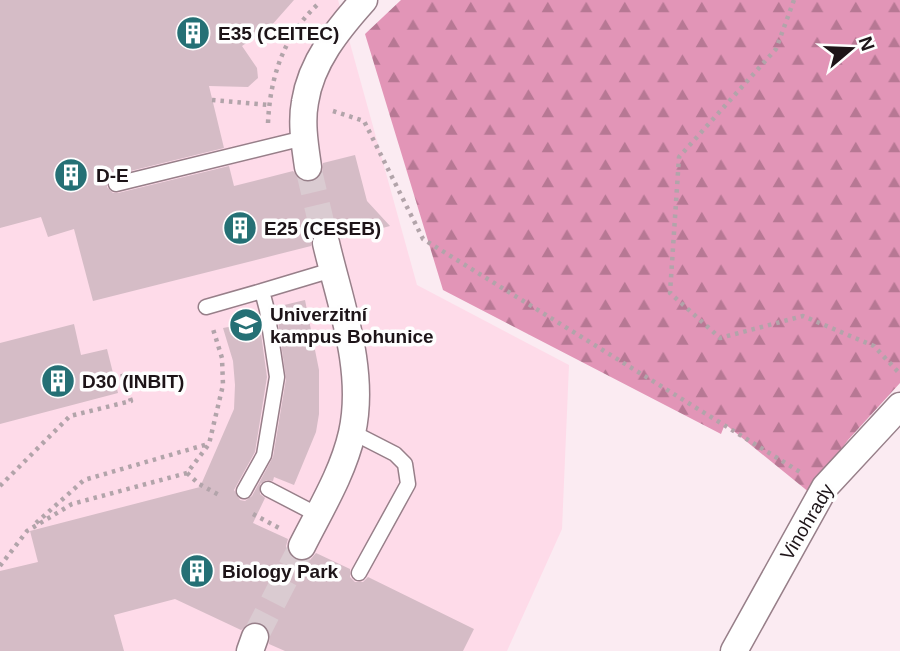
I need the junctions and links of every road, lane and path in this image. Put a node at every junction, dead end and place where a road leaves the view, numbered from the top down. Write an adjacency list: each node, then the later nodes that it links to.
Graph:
1 (364, 0): 4 (street)
2 (794, 0): 14 (path)
3 (212, 100): 5 (path)
4 (304, 101): 6 (street); 20 (path)
5 (269, 105)
6 (304, 138): 7 (street); 8 (lane)
7 (309, 167)
8 (116, 184)
9 (326, 243): 10 (street)
10 (332, 270): 11 (lane); 16 (street)
11 (262, 291): 12 (lane); 22 (lane)
12 (206, 307): 17 (path)
13 (122, 373): 19 (path)
14 (900, 374)
15 (900, 406): 20 (street, Vinohrady)
16 (352, 432): 26 (street); 31 (lane)
17 (209, 444): 18 (path); 28 (path)
18 (187, 473): 23 (path); 28 (path)
19 (0, 486)
20 (825, 487): 32 (street, Vinohrady)
21 (268, 489): 24 (lane)
22 (244, 491)
23 (214, 493)
24 (292, 501): 26 (lane); 27 (path)
25 (254, 514): 27 (path)
26 (318, 515): 29 (street)
27 (281, 528): 29 (path)
28 (27, 531): 30 (path)
29 (290, 541)
30 (0, 566)
31 (359, 573)
32 (734, 651)

